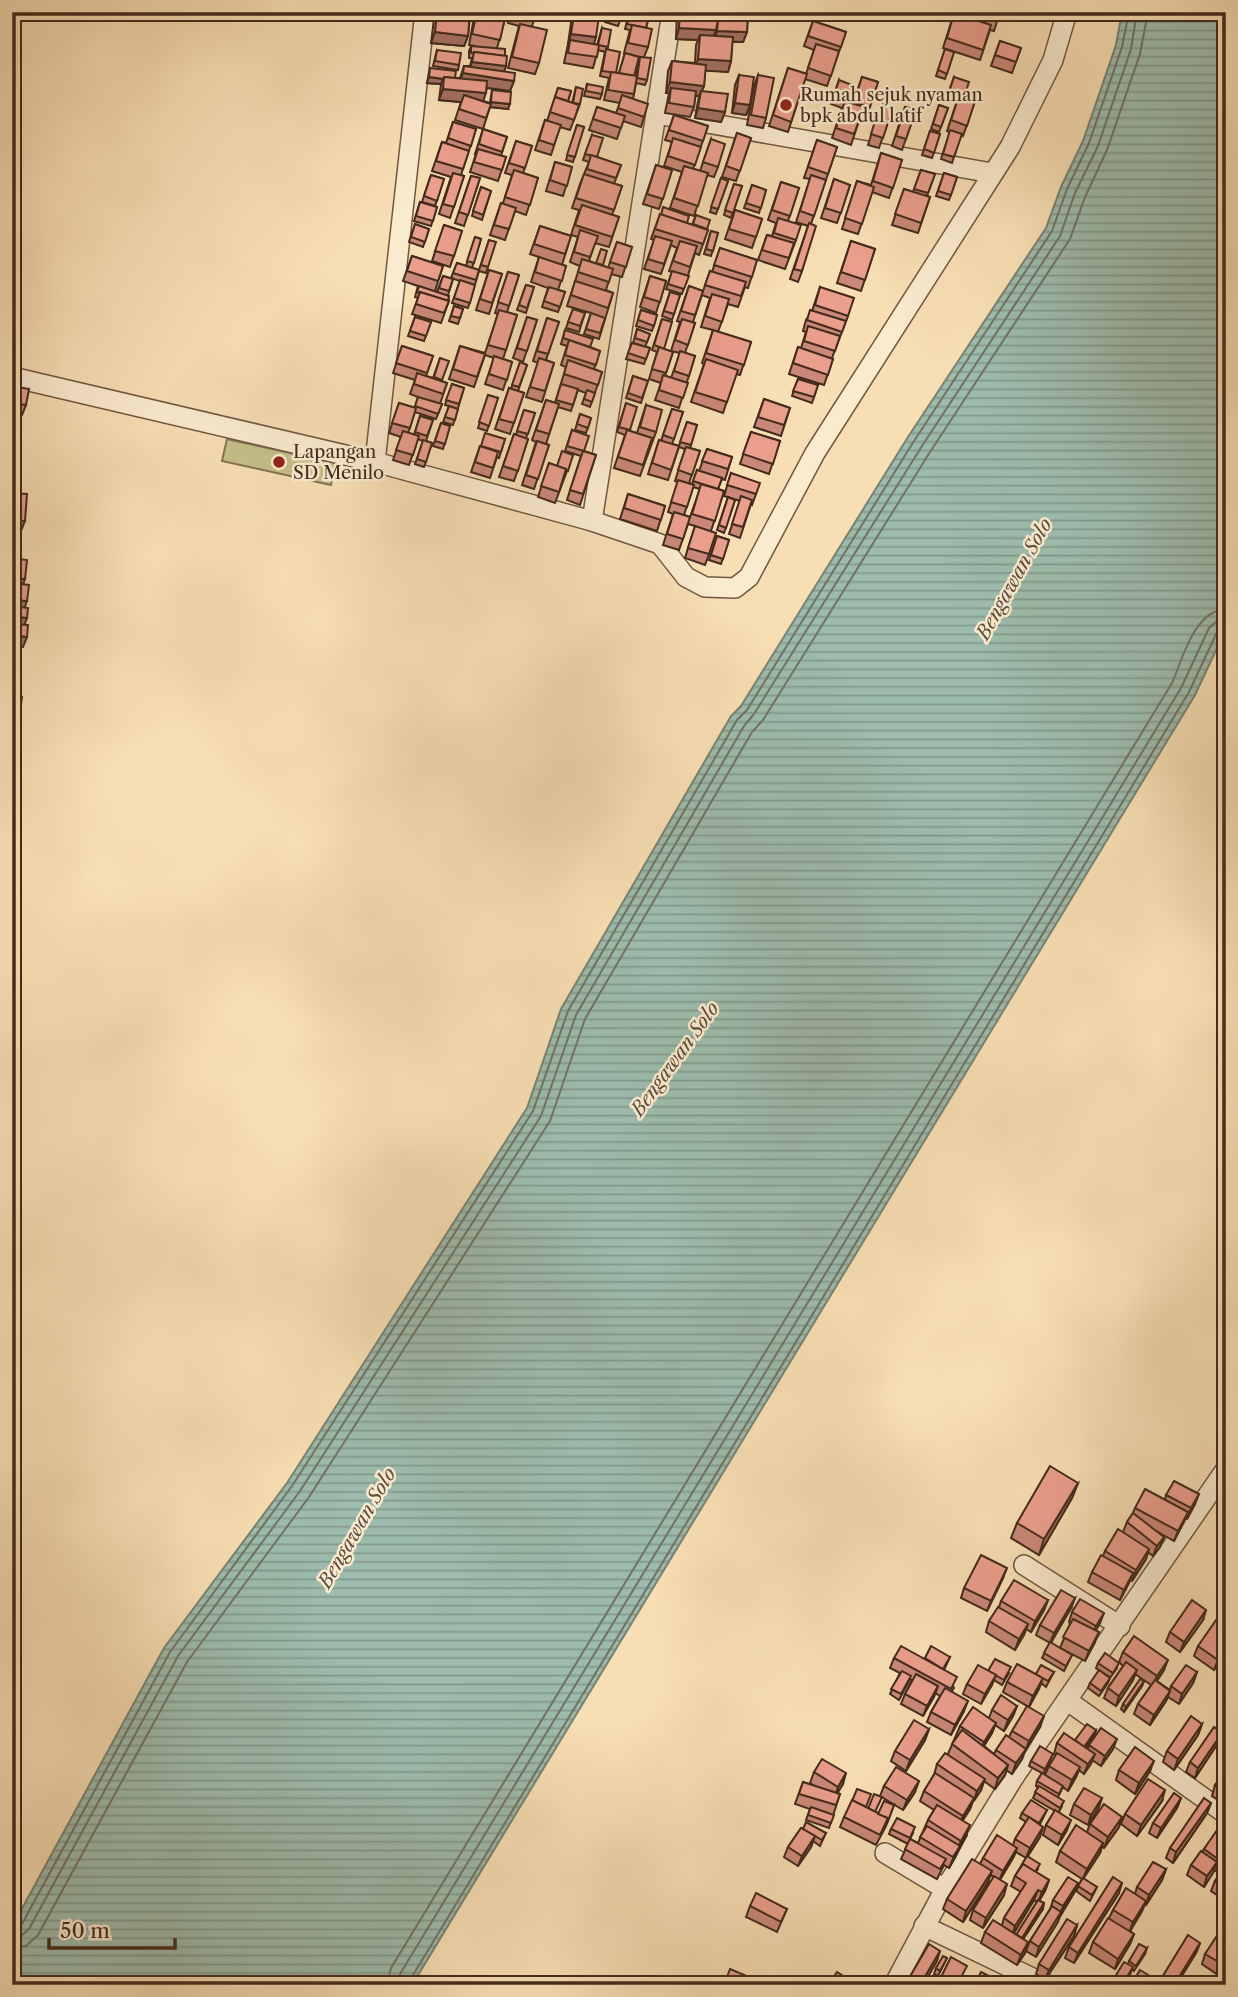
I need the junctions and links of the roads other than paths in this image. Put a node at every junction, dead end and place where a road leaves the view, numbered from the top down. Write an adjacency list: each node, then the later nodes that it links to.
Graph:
1 (425, 12): 7 (street)
2 (672, 12): 4 (street)
3 (1067, 12): 5 (street)
4 (656, 114): 5 (street); 8 (street)
5 (992, 173): 8 (street)
6 (12, 377): 7 (street)
7 (375, 462): 8 (street)
8 (592, 522)
9 (1226, 1469): 11 (street)
10 (1024, 1565): 11 (street)
11 (1120, 1626): 12 (street)
12 (1068, 1701): 13 (street); 15 (street)
13 (1226, 1814)
14 (885, 1853): 15 (street)
15 (945, 1889): 16 (street)
16 (924, 1926): 17 (street); 18 (street)
17 (894, 1985)
18 (1047, 1985)

